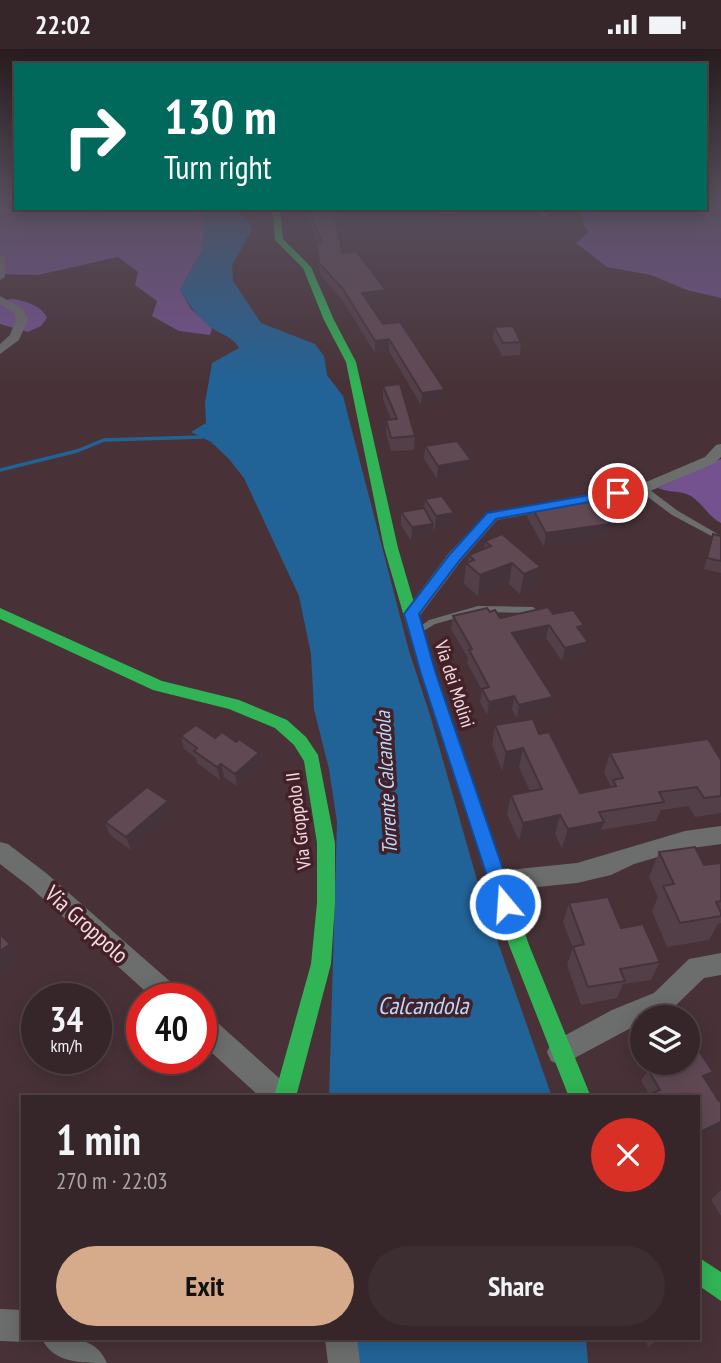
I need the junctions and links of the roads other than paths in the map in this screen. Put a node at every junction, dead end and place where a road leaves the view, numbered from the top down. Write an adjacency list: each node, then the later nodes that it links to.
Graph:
1 (301, 261): 9 (street, Via dei Molini)
2 (0, 299): 3 (street)
3 (0, 351)
4 (721, 448): 5 (street)
5 (643, 489): 6 (lane); 9 (street)
6 (721, 539)
7 (533, 610): 10 (lane)
8 (0, 613): 19 (street, Via Groppolo II)
9 (412, 614): 10 (street, Via dei Molini)
10 (416, 632): 13 (street, Via dei Molini)
11 (721, 835): 13 (street)
12 (0, 851): 15 (street, Via Groppolo)
13 (498, 881): 17 (street, Via dei Molini)
14 (721, 964): 17 (street)
15 (154, 983)
16 (217, 1039): 18 (street)
17 (560, 1052): 20 (street, Via dei Molini)
18 (277, 1095)
19 (286, 1095)
20 (579, 1095)
21 (700, 1271): 22 (street)
22 (721, 1288)
23 (0, 1325): 24 (street)
24 (21, 1326)
25 (59, 1340): 27 (street)
26 (341, 1340): 28 (street)
27 (91, 1363)
28 (344, 1363)

